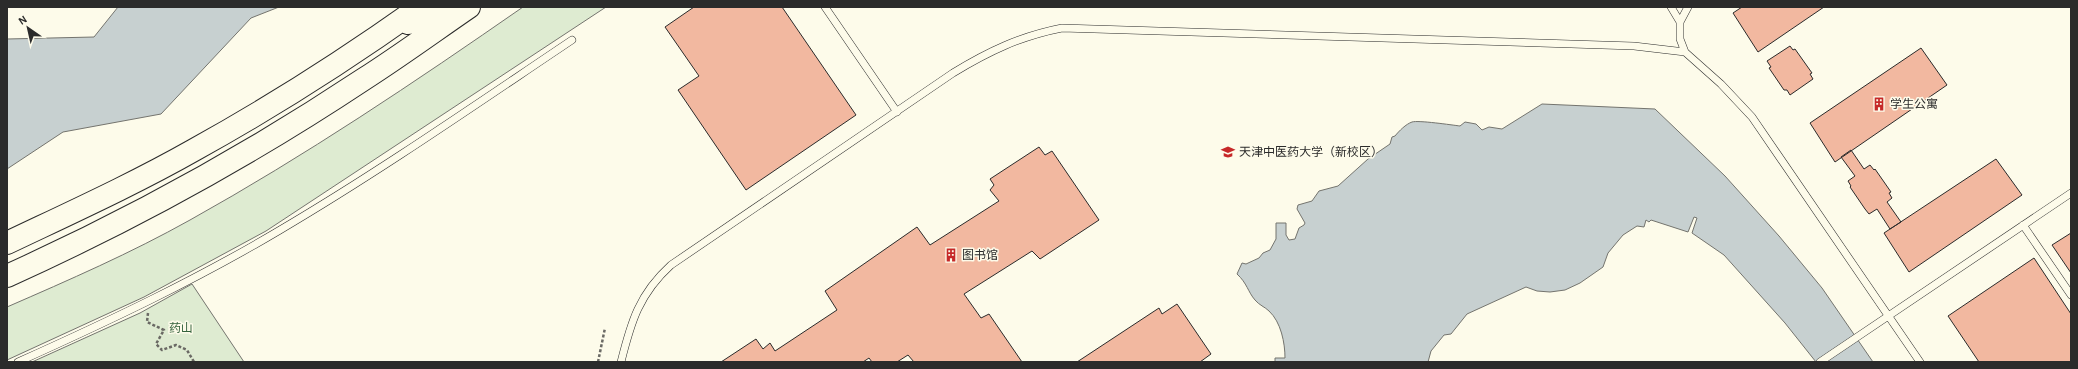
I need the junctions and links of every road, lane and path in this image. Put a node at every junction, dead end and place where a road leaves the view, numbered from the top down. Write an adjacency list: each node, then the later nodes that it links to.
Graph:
1 (420, 7): 9 (main road)
2 (438, 7): 9 (main road)
3 (469, 7): 15 (main road)
4 (825, 7): 11 (lane)
5 (1670, 7): 7 (lane)
6 (1688, 7): 7 (lane)
7 (1680, 22): 10 (lane)
8 (572, 40): 17 (lane)
9 (365, 46): 14 (main road)
10 (1685, 52): 11 (lane); 18 (lane)
11 (897, 112): 23 (lane)
12 (2071, 193): 13 (lane)
13 (2023, 225): 16 (lane); 18 (lane)
14 (7, 244)
15 (7, 276)
16 (2071, 295)
17 (150, 301): 20 (lane); 21 (path)
18 (1888, 314): 24 (lane); 25 (lane)
19 (606, 328): 22 (path)
20 (18, 362)
21 (194, 362)
22 (598, 362)
23 (621, 362)
24 (1820, 362)
25 (1920, 362)

